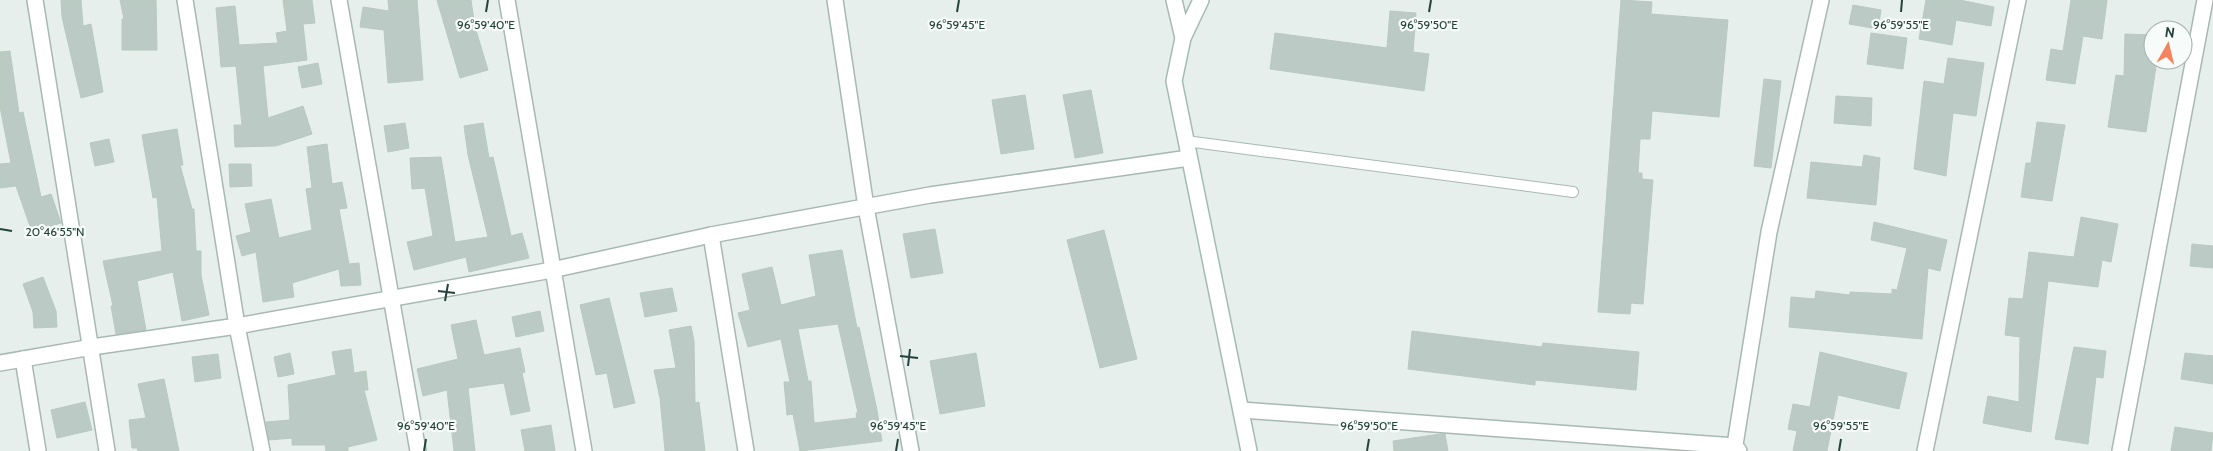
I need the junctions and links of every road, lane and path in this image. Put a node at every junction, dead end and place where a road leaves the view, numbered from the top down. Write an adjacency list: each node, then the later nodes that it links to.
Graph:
1 (35, 0): 20 (street)
2 (185, 0): 19 (street)
3 (339, 0): 18 (street)
4 (507, 0): 17 (street)
5 (835, 0): 15 (street)
6 (1174, 0): 11 (street)
7 (1202, 0): 11 (street)
8 (1821, 0): 24 (street)
9 (2018, 0): 33 (street)
10 (2205, 0): 34 (street)
11 (1183, 38): 12 (street)
12 (1186, 141): 13 (street); 14 (lane)
13 (1190, 158): 15 (street); 23 (street)
14 (1573, 192)
15 (866, 207): 16 (street); 31 (street)
16 (711, 235): 17 (street); 30 (street)
17 (552, 270): 18 (street); 29 (street)
18 (391, 298): 19 (street); 28 (street)
19 (238, 326): 20 (street); 27 (street)
20 (92, 347): 21 (street); 26 (street)
21 (23, 359): 22 (street); 25 (street)
22 (0, 363)
23 (1242, 410): 24 (street); 32 (street)
24 (1736, 449)
25 (38, 451)
26 (107, 451)
27 (262, 451)
28 (418, 451)
29 (584, 451)
30 (746, 451)
31 (911, 451)
32 (1249, 451)
33 (1925, 451)
34 (2120, 451)

